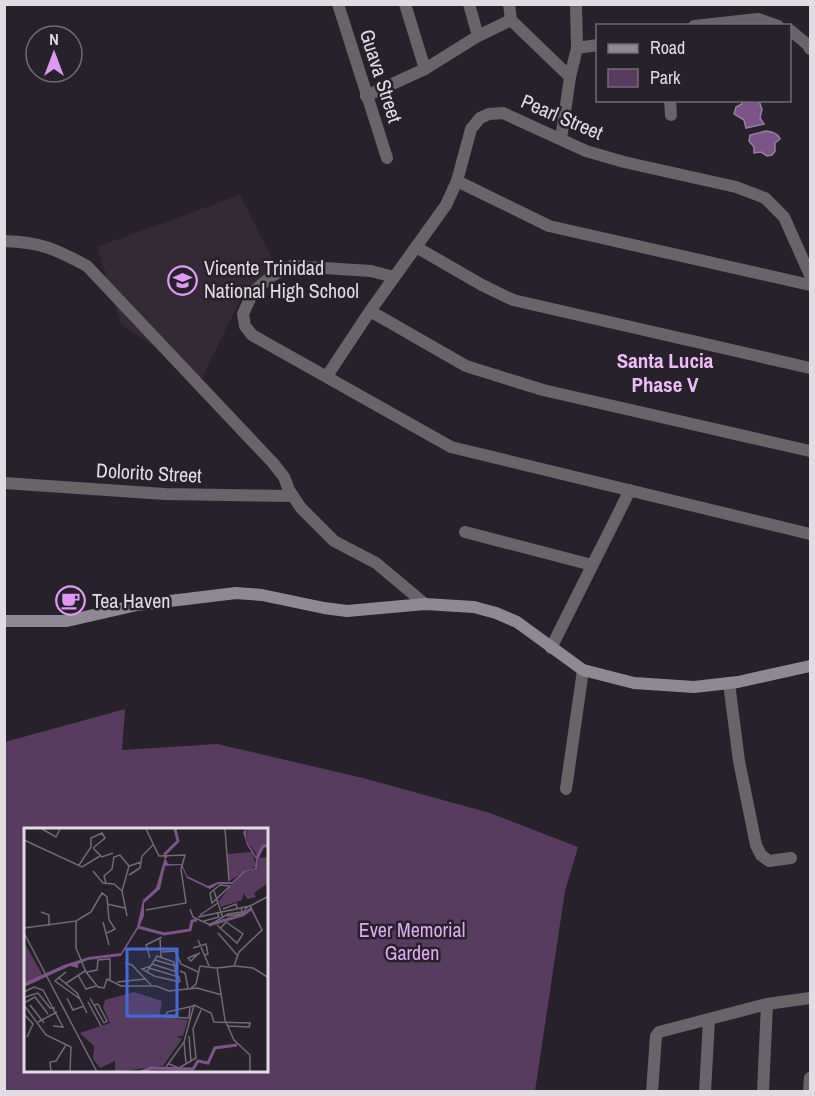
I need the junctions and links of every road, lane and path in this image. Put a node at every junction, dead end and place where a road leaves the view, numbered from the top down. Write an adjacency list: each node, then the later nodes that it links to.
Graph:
1 (338, 4): 16 (street, Guava Street)
2 (405, 4): 14 (street)
3 (468, 4): 10 (street)
4 (509, 4): 6 (street)
5 (576, 4): 12 (street)
6 (511, 20): 10 (street); 15 (street)
7 (712, 24): 8 (street)
8 (772, 24)
9 (791, 32): 13 (street)
10 (478, 36): 14 (street)
11 (596, 45): 12 (street)
12 (577, 48): 15 (street)
13 (810, 49)
14 (425, 69): 16 (street)
15 (570, 77): 19 (street)
16 (366, 96): 20 (street, Guava Street)
17 (670, 102): 18 (street)
18 (671, 115)
19 (561, 140): 21 (street, Pearl Street); 24 (street, Pearl Street)
20 (387, 158)
21 (456, 182): 23 (street, Pearl Street); 26 (street)
22 (4, 241): 33 (street)
23 (416, 248): 25 (street, Pearl Street); 28 (street)
24 (810, 275)
25 (394, 277): 27 (street, Pearl Street); 29 (street)
26 (810, 285)
27 (369, 311): 29 (street, Pearl Street); 30 (street)
28 (810, 368)
29 (327, 376): 32 (street)
30 (810, 451)
31 (4, 483): 33 (street, Dolorito Street)
32 (630, 490): 35 (street); 36 (street)
33 (293, 496): 37 (street)
34 (465, 532): 36 (street)
35 (810, 534)
36 (592, 565): 39 (street)
37 (425, 604): 38 (main road); 39 (main road)
38 (4, 621)
39 (551, 648): 41 (main road)
40 (810, 666): 42 (main road)
41 (583, 670): 42 (main road); 43 (street)
42 (729, 683): 44 (street)
43 (566, 789)
44 (791, 858)
45 (810, 998): 46 (street)
46 (766, 1005): 47 (street); 51 (street)
47 (709, 1020): 49 (street); 50 (street)
48 (810, 1078): 52 (street)
49 (652, 1092)
50 (705, 1092)
51 (763, 1092)
52 (809, 1092)

